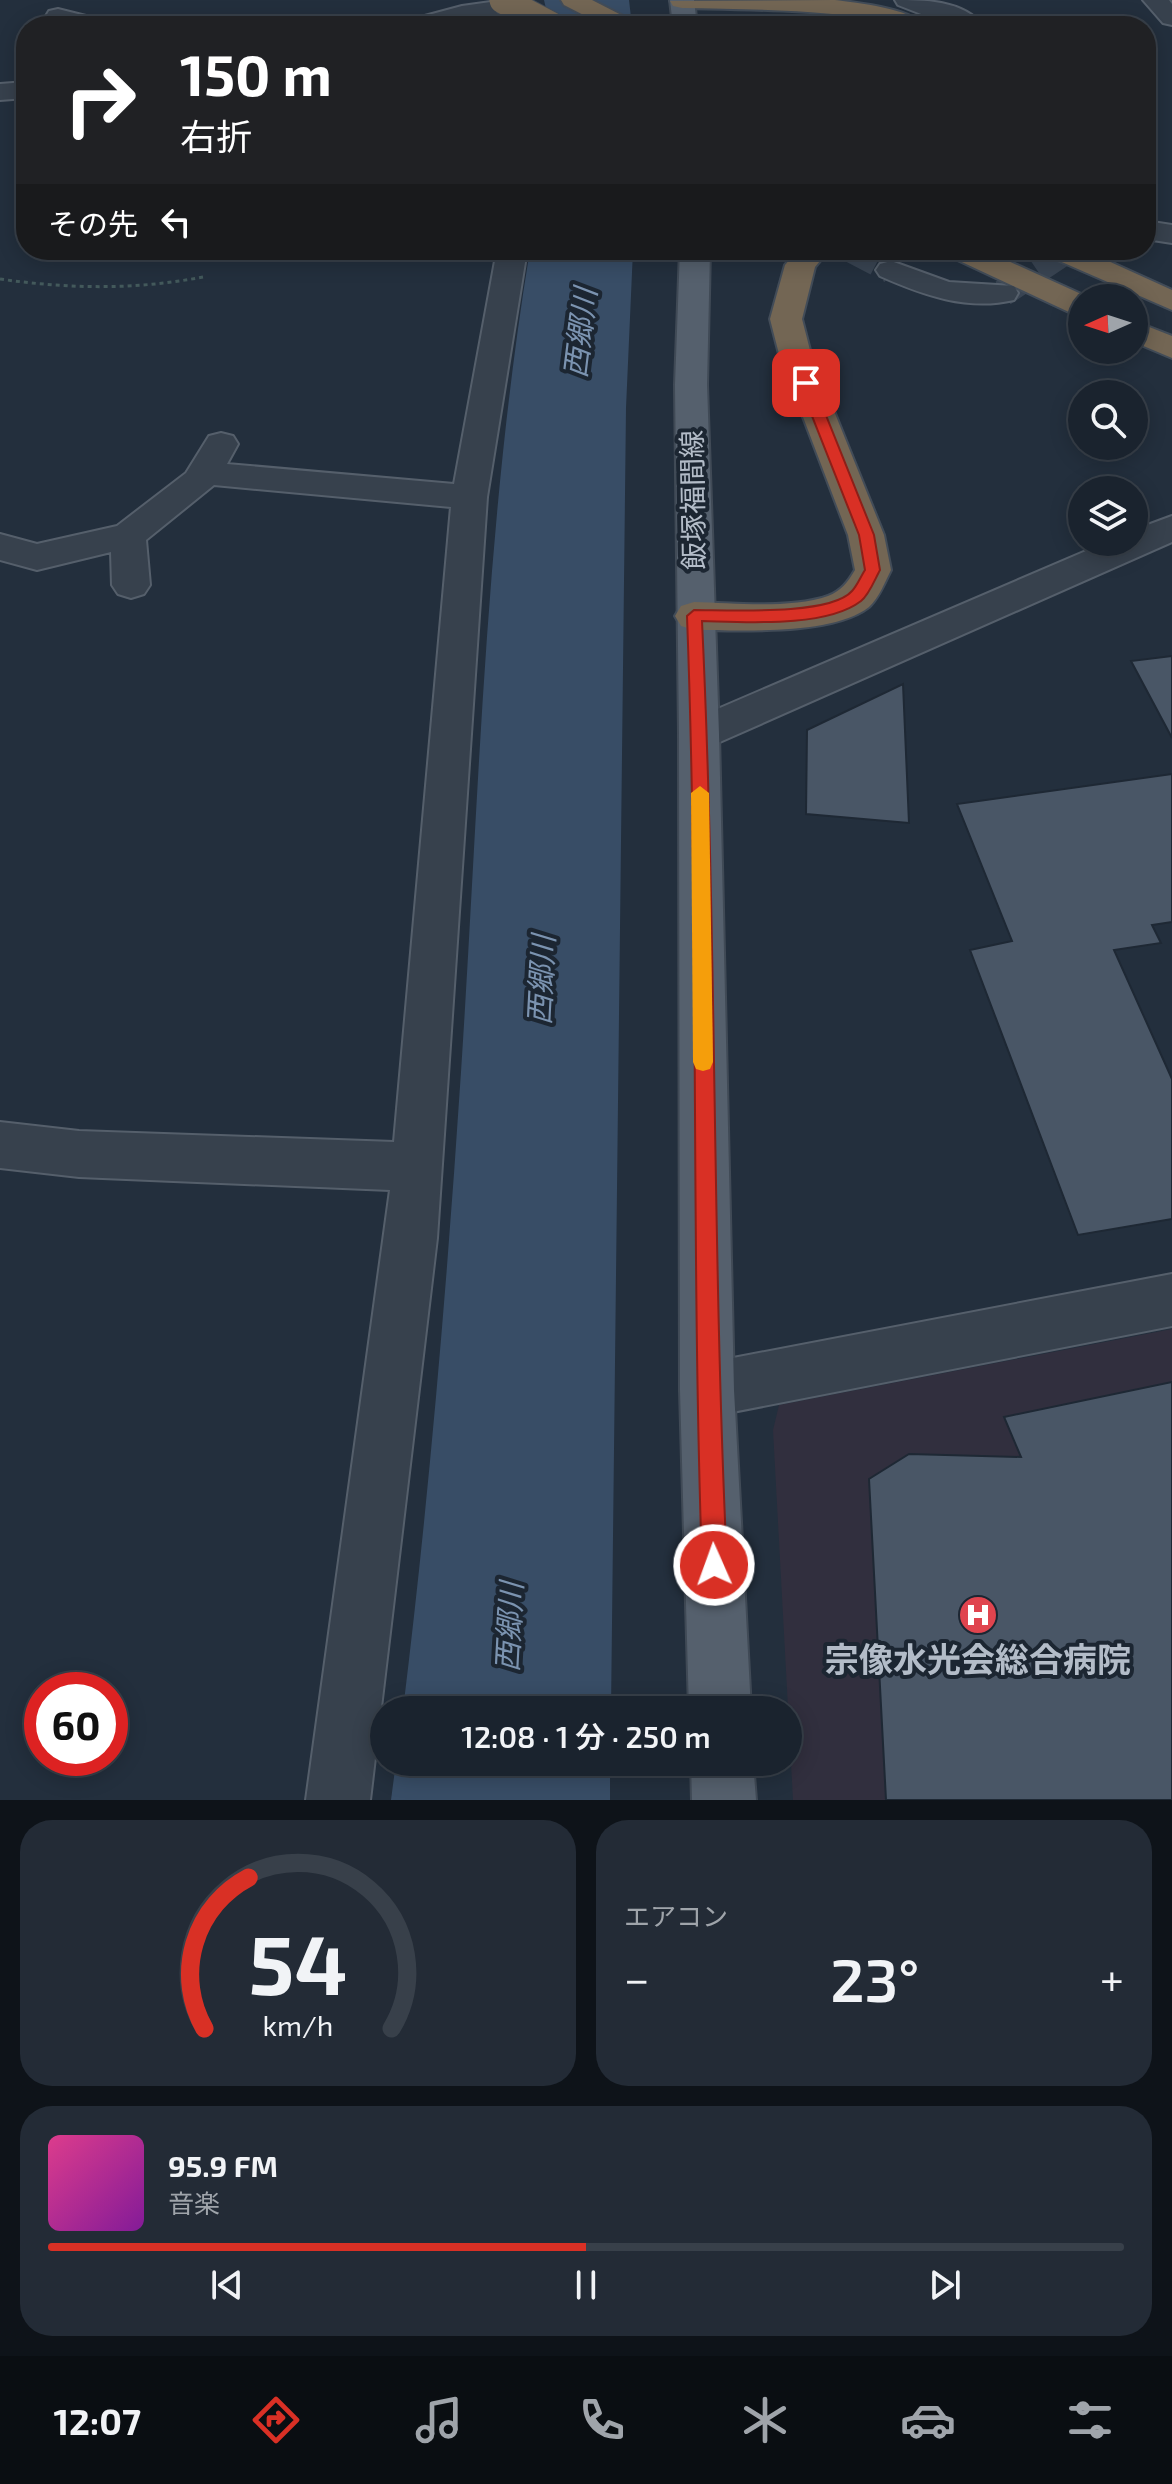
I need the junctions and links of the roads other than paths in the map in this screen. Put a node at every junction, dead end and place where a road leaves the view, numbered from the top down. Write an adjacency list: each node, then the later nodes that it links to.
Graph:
1 (439, 0): 8 (street)
2 (553, 0): 10 (highway)
3 (573, 0): 11 (highway)
4 (682, 0): 12 (highway)
5 (907, 0): 13 (street)
6 (1155, 0): 14 (street)
7 (504, 12): 8 (street)
8 (462, 13): 9 (street)
9 (451, 16)
10 (583, 16)
11 (604, 16)
12 (884, 16)
13 (952, 16)
14 (1172, 18)
15 (510, 260): 34 (street)
16 (695, 260): 39 (main road, 飯塚福間線)
17 (805, 260): 27 (highway)
18 (827, 260): 27 (highway)
19 (982, 260): 28 (highway)
20 (1012, 260): 24 (highway)
21 (1081, 260): 29 (highway)
22 (1105, 260): 25 (highway)
23 (891, 270): 26 (street)
24 (1068, 286)
25 (1172, 291)
26 (1003, 293)
27 (791, 296): 39 (highway)
28 (1068, 300)
29 (1172, 301)
30 (1148, 321): 31 (highway)
31 (1172, 332)
32 (1148, 337): 33 (highway)
33 (1172, 348)
34 (469, 497): 36 (street); 42 (street)
35 (1172, 528): 40 (street)
36 (128, 536): 37 (street); 38 (street)
37 (0, 547)
38 (131, 585)
39 (694, 616): 40 (main road, 飯塚福間線)
40 (699, 734): 44 (main road, 飯塚福間線)
41 (0, 1145): 42 (street)
42 (418, 1167): 47 (street)
43 (1172, 1300): 44 (street)
44 (707, 1390): 45 (main road, 飯塚福間線)
45 (719, 1696)
46 (723, 1776): 48 (main road)
47 (338, 1800)
48 (724, 1800)

